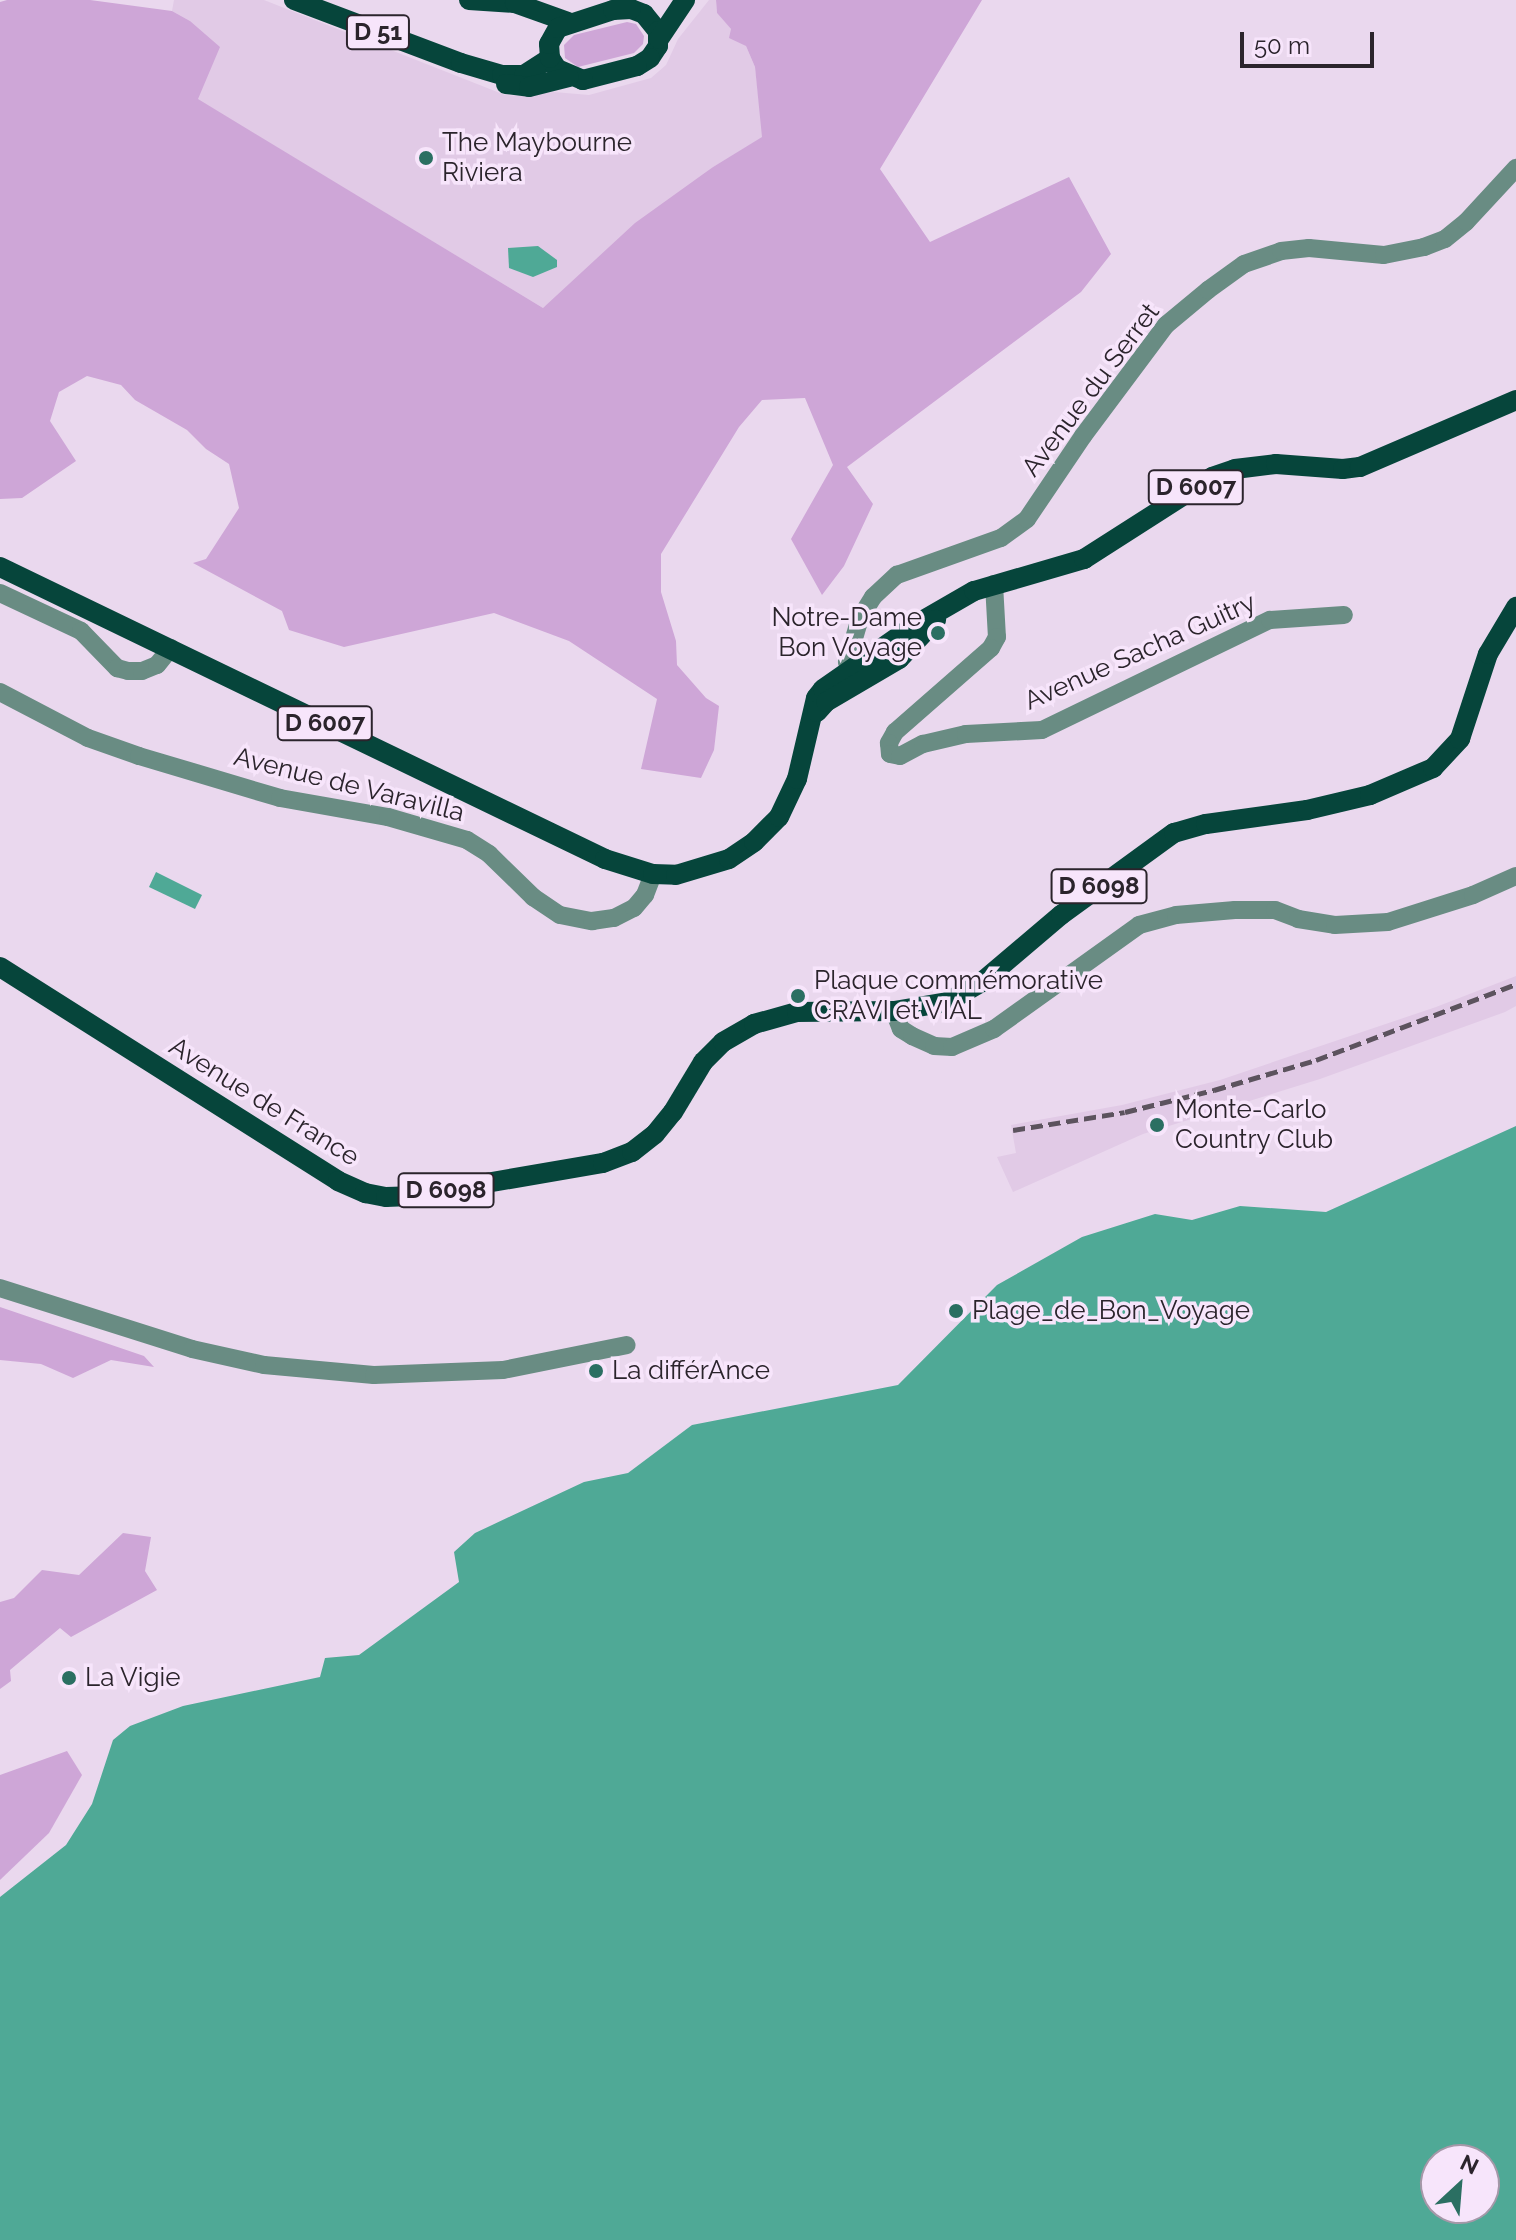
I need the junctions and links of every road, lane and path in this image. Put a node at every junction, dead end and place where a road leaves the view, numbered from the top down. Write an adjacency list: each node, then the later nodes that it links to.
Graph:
1 (294, 0): 8 (main road, D 51)
2 (685, 0): 6 (main road)
3 (478, 1): 5 (main road); 7 (main road)
4 (638, 4): 5 (main road); 6 (main road)
5 (568, 22): 7 (main road)
6 (659, 39): 9 (main road)
7 (550, 51): 8 (main road, D 51); 9 (main road)
8 (461, 63): 9 (main road, D 51)
9 (569, 77)
10 (1516, 168): 18 (street, Avenue du Serret)
11 (1516, 400): 13 (main road, D 6007)
12 (0, 567): 17 (main road, D 6007)
13 (994, 584): 16 (street, Avenue Sacha Guitry); 18 (main road, D 6007)
14 (0, 593): 17 (street)
15 (1516, 607): 23 (main road, D 6098)
16 (1344, 615)
17 (171, 648): 20 (main road, D 6007)
18 (863, 671): 20 (main road, D 6007)
19 (0, 692): 20 (street, Avenue de Varavilla)
20 (653, 874)
21 (1516, 876): 23 (street)
22 (0, 967): 23 (main road, Avenue de France / D 6098)
23 (894, 1011)
24 (0, 1288): 25 (street)
25 (627, 1345)

